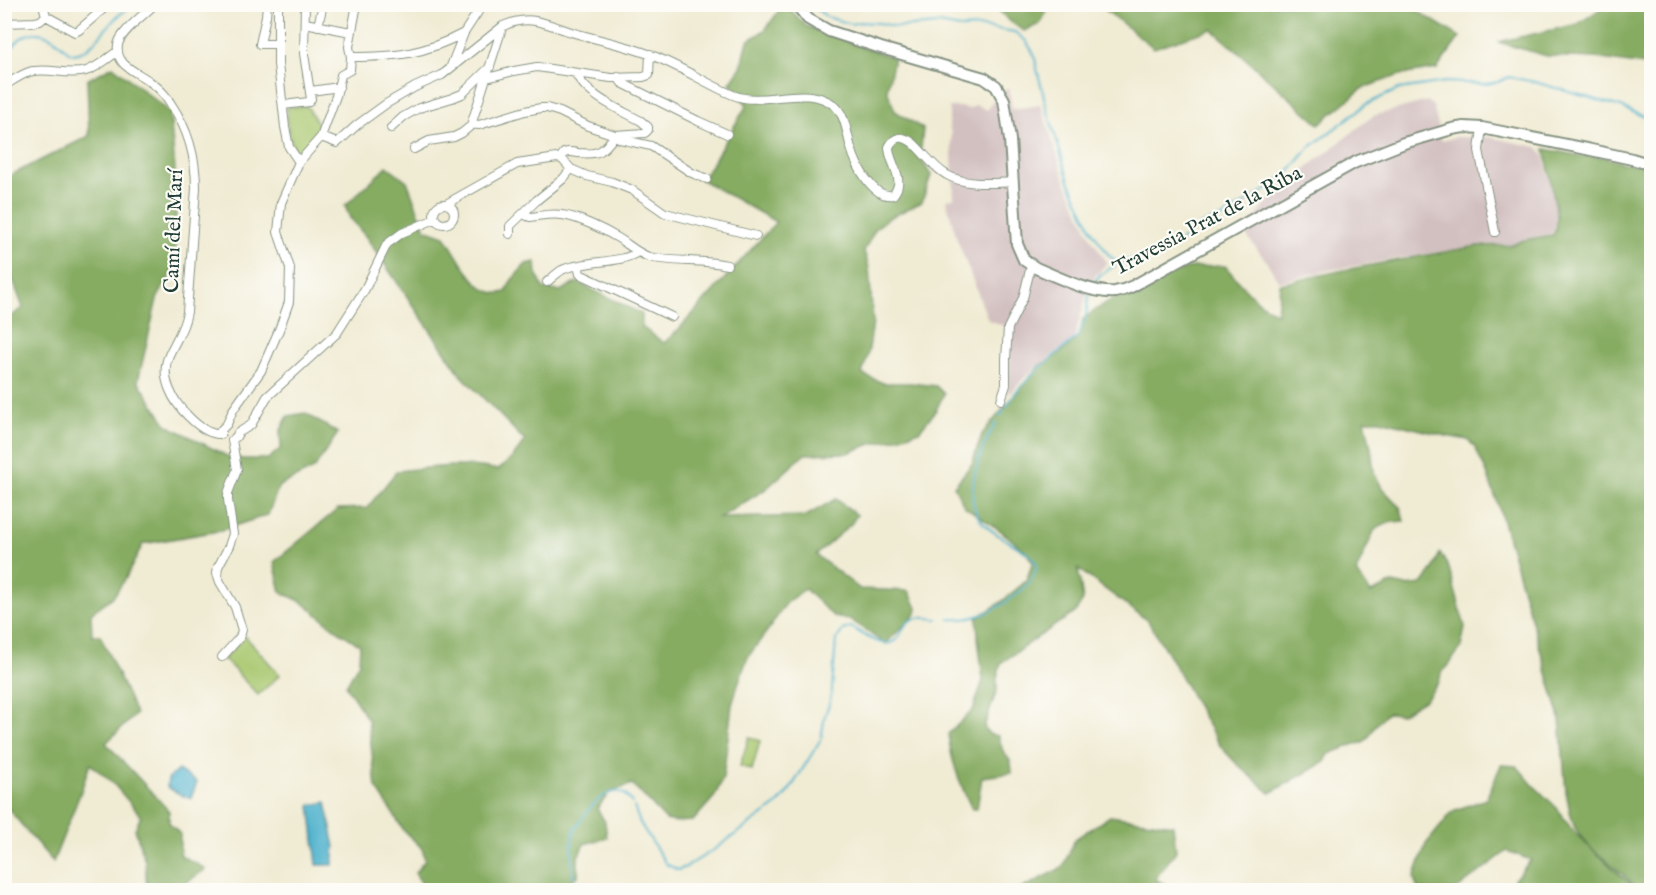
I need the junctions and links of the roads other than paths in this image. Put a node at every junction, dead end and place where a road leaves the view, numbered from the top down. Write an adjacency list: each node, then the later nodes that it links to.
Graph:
1 (43, 4): 11 (street)
2 (109, 4): 11 (street)
3 (155, 4): 21 (street)
4 (267, 4): 19 (street)
5 (278, 4): 19 (street)
6 (305, 4): 13 (street)
7 (322, 4): 14 (street)
8 (357, 4): 16 (street)
9 (483, 4): 17 (street)
10 (796, 4): 45 (street)
11 (46, 16): 12 (street)
12 (4, 23)
13 (305, 23): 14 (street); 31 (street)
14 (318, 26): 16 (street)
15 (503, 26): 18 (street); 20 (street); 22 (street)
16 (351, 32): 23 (street)
17 (464, 33): 23 (street); 25 (street)
18 (491, 36): 20 (street); 25 (street)
19 (277, 44): 32 (street)
20 (497, 44): 24 (street)
21 (118, 51): 29 (street); 60 (street, Camí del Marí)
22 (650, 54): 27 (street); 45 (street)
23 (351, 57): 30 (street)
24 (491, 66): 28 (street); 34 (street)
25 (451, 67): 38 (street)
26 (576, 74): 27 (street); 28 (street); 37 (street)
27 (618, 77): 36 (street)
28 (487, 78): 33 (street)
29 (4, 86)
30 (339, 87): 31 (street); 38 (street)
31 (311, 92): 32 (street)
32 (283, 105): 41 (street)
33 (473, 124): 37 (street); 39 (street)
34 (391, 128)
35 (1482, 128): 42 (street, Travessia Prat de la Riba); 49 (street); 55 (street, Travessia Prat de la Riba)
36 (727, 134)
37 (615, 135): 40 (street); 44 (street)
38 (321, 137): 41 (street)
39 (414, 149)
40 (560, 158): 43 (street); 46 (street)
41 (299, 162): 59 (street)
42 (1652, 165)
43 (571, 169): 47 (street); 51 (street)
44 (707, 180)
45 (1013, 182): 55 (street)
46 (446, 204): 48 (street); 48 (street)
47 (526, 211): 50 (street); 52 (street)
48 (435, 219): 61 (street)
49 (1495, 232)
50 (510, 234)
51 (756, 236)
52 (638, 252): 53 (street); 54 (street)
53 (727, 265)
54 (580, 266): 56 (street); 57 (street)
55 (1031, 266): 58 (street)
56 (547, 282)
57 (672, 317)
58 (1002, 400)
59 (227, 424): 60 (street); 61 (street)
60 (221, 434): 61 (street)
61 (235, 437): 62 (street)
62 (222, 657)

